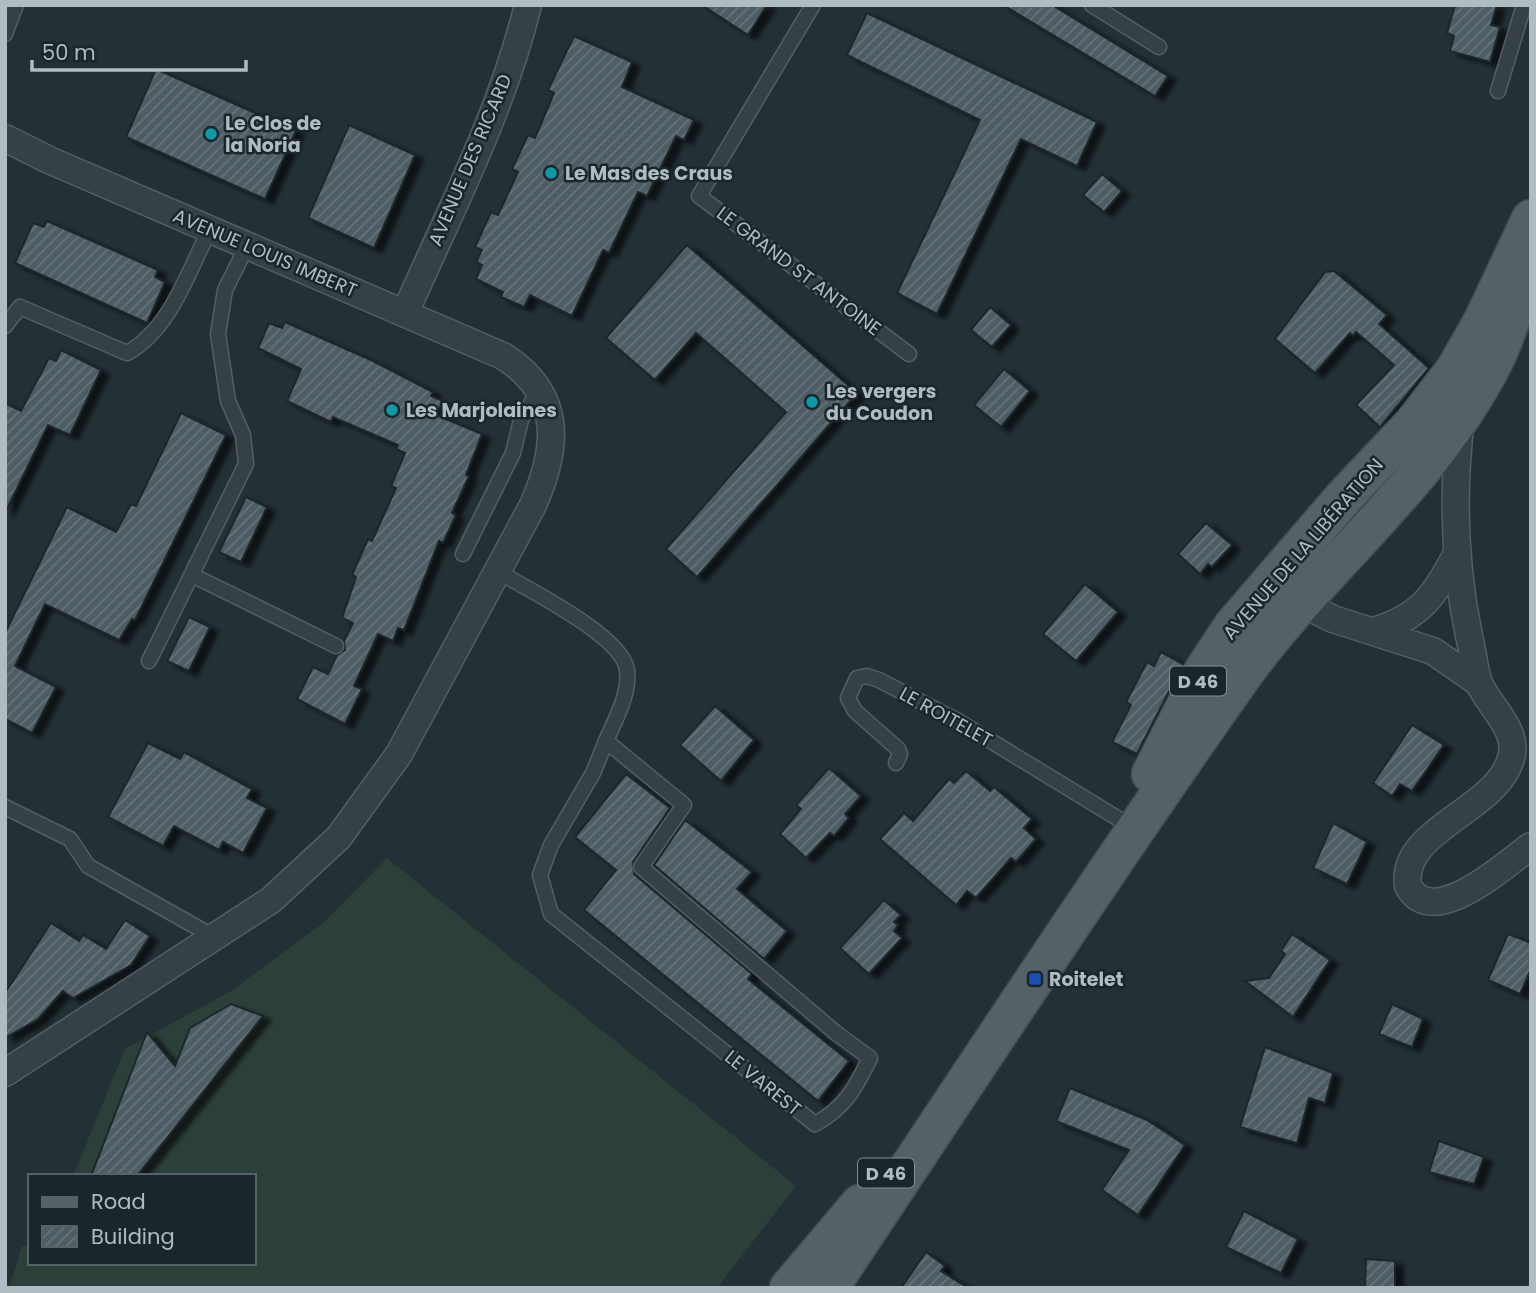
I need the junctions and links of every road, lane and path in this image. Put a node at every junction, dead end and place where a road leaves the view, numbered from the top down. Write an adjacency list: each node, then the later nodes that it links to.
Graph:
1 (16, 5): 6 (lane)
2 (528, 5): 14 (street, AVENUE DES RICARD)
3 (813, 5): 16 (lane, LE GRAND ST ANTOINE)
4 (1092, 5): 7 (lane)
5 (1524, 5): 8 (lane)
6 (5, 34)
7 (1159, 47)
8 (1498, 91)
9 (5, 138): 11 (street, AVENUE LOUIS IMBERT)
10 (1531, 219): 19 (main road, AVENUE DE LA LIBÉRATION / D 46)
11 (210, 229): 12 (street, AVENUE LOUIS IMBERT); 15 (lane)
12 (247, 246): 14 (street, AVENUE LOUIS IMBERT); 26 (lane)
13 (1531, 249): 18 (main road, AVENUE DE LA LIBÉRATION / D 46)
14 (405, 313): 17 (street, AVENUE LOUIS IMBERT)
15 (5, 326)
16 (909, 354)
17 (539, 390): 23 (lane); 25 (street)
18 (1461, 414): 20 (main road, AVENUE DE LA LIBÉRATION / D 46); 22 (street)
19 (1370, 469): 20 (street); 21 (main road, AVENUE DE LA LIBÉRATION / D 46)
20 (1421, 470): 22 (street); 27 (main road, AVENUE DE LA LIBÉRATION / D 46)
21 (1344, 496): 27 (street); 36 (main road, AVENUE DE LA LIBÉRATION / D 46)
22 (1455, 521): 24 (street)
23 (463, 554)
24 (1456, 555): 28 (street); 31 (street)
25 (497, 572): 32 (lane, LE VAREST); 39 (street)
26 (192, 575): 29 (lane); 30 (lane)
27 (1320, 607): 28 (street); 38 (main road, AVENUE DE LA LIBÉRATION / D 46)
28 (1373, 631): 31 (street)
29 (336, 646)
30 (149, 662)
31 (1479, 683): 33 (street)
32 (606, 741): 32 (lane, LE VAREST)
33 (1522, 744): 37 (street)
34 (897, 763): 36 (lane, LE ROITELET)
35 (5, 807): 39 (lane)
36 (1127, 824): 38 (main road, AVENUE DE LA LIBÉRATION / D 46)
37 (1531, 846)
38 (1093, 892): 40 (main road, AVENUE DE LA LIBÉRATION / D 46)
39 (216, 938): 41 (street)
40 (983, 1058): 42 (main road, AVENUE DE LA LIBÉRATION / D 46); 43 (main road, AVENUE DE LA LIBÉRATION / D 46)
41 (5, 1073)
42 (789, 1288)
43 (829, 1288)

